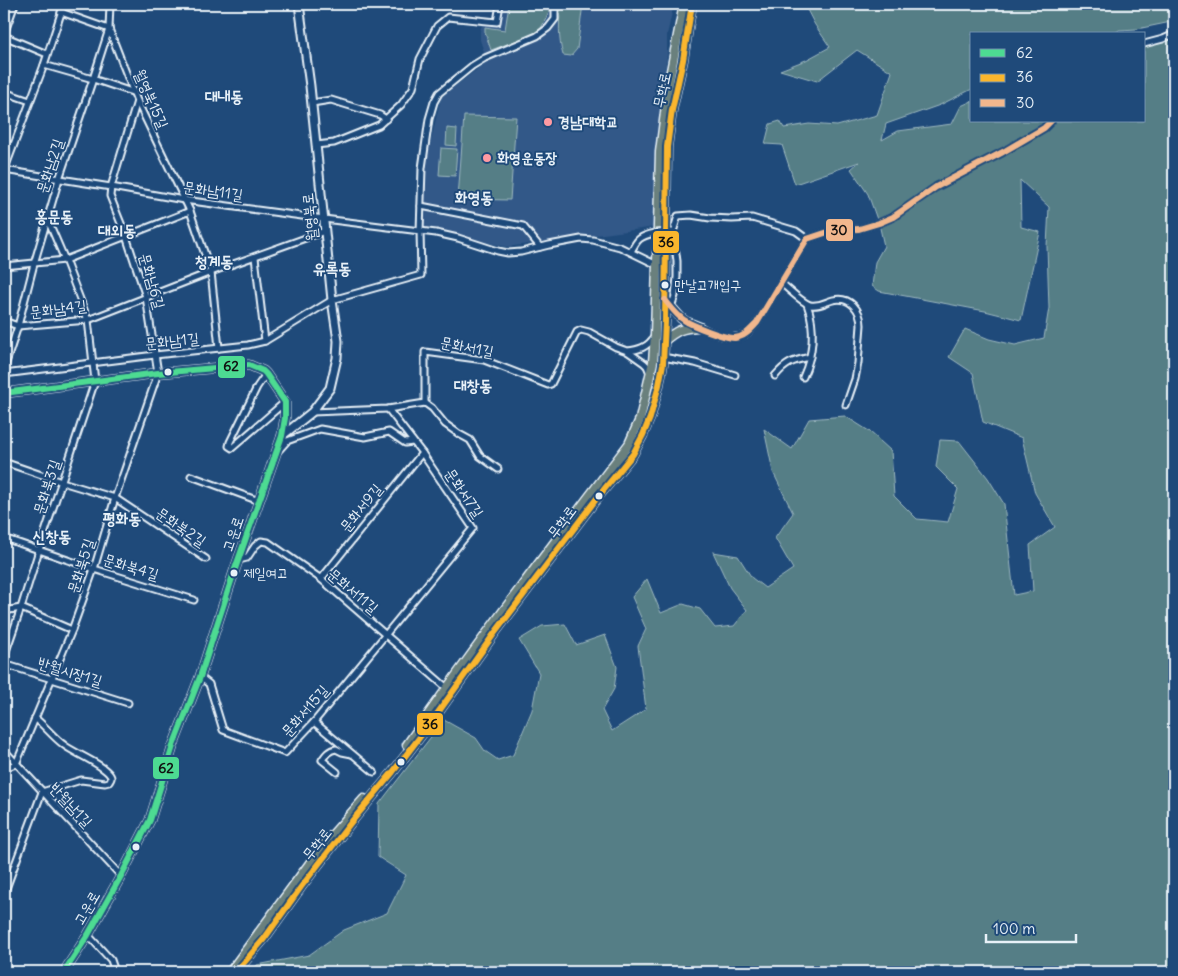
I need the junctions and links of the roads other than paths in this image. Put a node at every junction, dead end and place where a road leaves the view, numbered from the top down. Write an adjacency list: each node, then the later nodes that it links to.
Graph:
1 (15, 4): 12 (street)
2 (64, 4): 9 (street)
3 (110, 4): 10 (street, 월영북15길)
4 (300, 4): 21 (main road, 월영북로)
5 (500, 4): 22 (street)
6 (556, 4): 31 (street)
7 (684, 4): 45 (main road, 무학로)
8 (692, 4): 51 (main road, 무학로)
9 (62, 12): 10 (street); 14 (street)
10 (109, 29): 16 (street, 문화남2길); 18 (street, 월영북15길)
11 (1174, 34): 13 (street)
12 (4, 35): 14 (street)
13 (1146, 43)
14 (48, 54): 15 (street)
15 (44, 65): 16 (street); 19 (street)
16 (93, 78): 18 (street); 28 (street, 문화남2길)
17 (4, 92): 19 (street)
18 (132, 92): 20 (street, 월영북15길)
19 (30, 101): 26 (street)
20 (137, 102): 29 (street, 문화남6길); 30 (street, 월영북15길)
21 (312, 103): 22 (street); 25 (main road, 월영북로)
22 (386, 119): 25 (street)
23 (1050, 122): 39 (street)
24 (4, 143): 26 (street)
25 (316, 145): 34 (main road, 월영북로)
26 (13, 146): 27 (street)
27 (4, 171): 28 (street, 문화남11길)
28 (59, 179): 29 (street, 문화남11길); 33 (street, 문화남2길)
29 (112, 187): 30 (street, 문화남11길); 38 (street, 문화남6길)
30 (184, 200): 32 (street, 월영북15길); 34 (street, 문화남11길)
31 (421, 206): 36 (street); 40 (street)
32 (190, 211): 38 (street); 47 (street, 월영북15길)
33 (47, 218): 43 (street); 44 (street, 문화남2길)
34 (324, 219): 35 (main road, 월영북로); 36 (street, 문화남11길)
35 (325, 231): 42 (street, 문화남4길); 50 (main road, 월영북로)
36 (420, 231): 40 (street, 문화남11길); 50 (street, 문화남1길)
37 (673, 232): 39 (street); 41 (street, bridge); 53 (street)
38 (126, 236): 43 (street); 49 (street, 문화남6길)
39 (807, 239): 48 (street)
40 (540, 247): 41 (street, 문화남11길)
41 (630, 252): 45 (street, 문화남11길)
42 (255, 257): 47 (street, 문화남4길); 60 (street)
43 (65, 260): 44 (street); 54 (street)
44 (34, 264): 46 (street); 57 (street, 문화남2길)
45 (657, 265): 59 (main road, 무학로)
46 (4, 266)
47 (211, 272): 49 (street, 문화남4길); 62 (street, 월영북15길)
48 (781, 283): 52 (street); 58 (street)
49 (146, 297): 54 (street, 문화남4길); 64 (street, 문화남6길)
50 (332, 300): 60 (street, 문화남1길); 82 (main road, 월영북로)
51 (665, 300): 53 (main road); 56 (main road, 무학로)
52 (808, 304): 66 (street); 80 (street)
53 (671, 307): 56 (street); 58 (main road)
54 (88, 320): 57 (street, 문화남4길); 67 (street)
55 (4, 321): 57 (street, 문화남4길)
56 (665, 322): 61 (main road, 무학로)
57 (18, 326): 68 (street, 문화남2길)
58 (700, 327): 61 (main road)
59 (655, 335): 63 (street); 72 (main road, 무학로)
60 (265, 341): 62 (street, 문화남1길)
61 (664, 341): 65 (main road, 무학로)
62 (219, 348): 64 (street, 문화남1길)
63 (627, 351): 72 (street, 문화서1길); 79 (street, 문화서1길)
64 (155, 355): 67 (street, 문화남1길); 70 (street, 문화남6길)
65 (663, 357): 73 (street); 125 (main road, 무학로)
66 (810, 357): 74 (street); 75 (street)
67 (93, 362): 69 (street, 문화남1길); 76 (street)
68 (4, 369)
69 (4, 374)
70 (158, 374): 71 (main road); 76 (main road); 91 (street, 문화북5길)
71 (266, 374): 78 (main road); 78 (street)
72 (650, 374): 108 (main road, 무학로)
73 (735, 375)
74 (775, 376)
75 (803, 377)
76 (96, 381): 77 (main road); 90 (street, 문화북3길)
77 (4, 394)
78 (284, 402): 83 (main road, 고운로)
79 (425, 404): 81 (street); 88 (street)
80 (846, 405)
81 (388, 409): 82 (street); 84 (street, 문화서7길)
82 (312, 412): 83 (main road, 월영북로)
83 (282, 436): 86 (main road, 고운로)
84 (413, 442): 85 (street, 문화서7길); 86 (street)
85 (422, 452): 98 (street, 문화서9길); 103 (street, 문화서7길)
86 (276, 453): 92 (main road, 고운로)
87 (4, 462): 90 (street, 문화북2길)
88 (498, 469)
89 (192, 476): 92 (street)
90 (62, 482): 91 (street, 문화북2길); 94 (street, 문화북3길)
91 (115, 498): 95 (street, 문화북2길); 97 (street, 문화북5길)
92 (259, 501): 96 (main road, 고운로)
93 (4, 538): 94 (street, 문화북4길)
94 (39, 550): 97 (street, 문화북4길); 100 (street, 문화북3길)
95 (206, 559)
96 (239, 560): 98 (street, 문화서11길); 106 (main road, 고운로)
97 (94, 569): 99 (street, 문화북4길); 102 (street, 문화북5길)
98 (320, 579): 103 (street, 문화서11길)
99 (194, 600)
100 (21, 608): 101 (street); 102 (street); 104 (street, 문화북3길)
101 (4, 611)
102 (72, 630): 107 (street, 문화북5길)
103 (386, 634): 108 (street, 문화서11길); 111 (street, 문화서15길)
104 (4, 657)
105 (4, 664): 107 (street, 반월시장1길)
106 (200, 677): 111 (street, 문화서15길); 119 (main road, 고운로)
107 (51, 680): 109 (street, 반월시장1길); 110 (street, 문화북5길)
108 (447, 688): 124 (main road, 무학로)
109 (128, 703)
110 (35, 718): 114 (street, 문화북5길); 118 (street)
111 (314, 722): 113 (street)
112 (4, 750): 114 (street, 반월남1길)
113 (353, 754): 116 (street); 117 (street)
114 (16, 764): 115 (street); 118 (street, 반월남1길)
115 (4, 768)
116 (337, 772)
117 (374, 772)
118 (42, 792): 119 (street, 반월남1길); 120 (street)
119 (121, 876): 121 (main road, 고운로)
120 (4, 894)
121 (88, 934): 122 (main road, 고운로); 123 (street)
122 (64, 972)
123 (116, 972)
124 (230, 972)
125 (236, 972)

